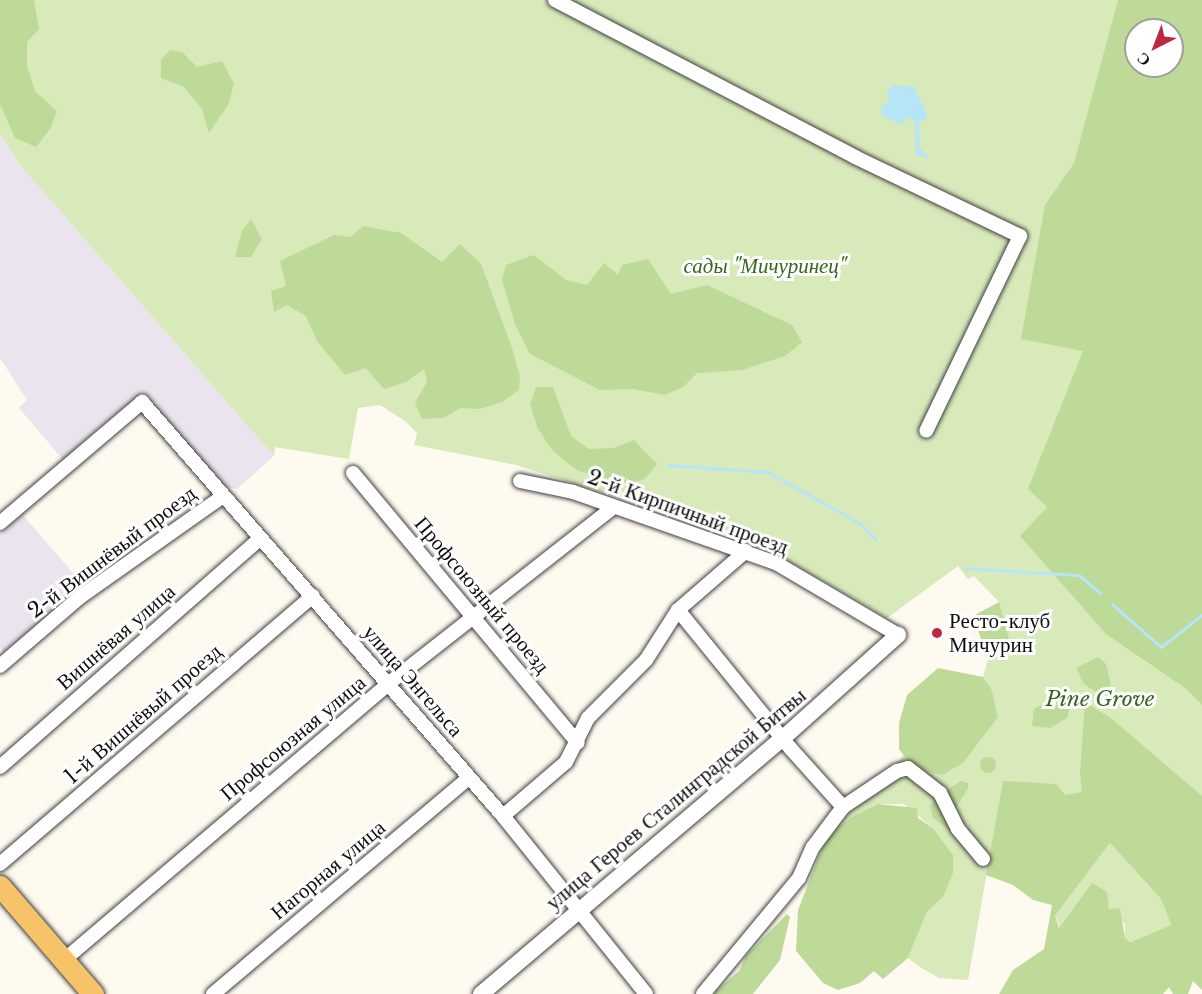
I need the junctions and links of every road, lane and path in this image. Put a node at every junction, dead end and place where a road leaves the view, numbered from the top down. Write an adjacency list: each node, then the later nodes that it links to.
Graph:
1 (555, 0): 2 (street)
2 (926, 430)
3 (353, 473): 12 (street, Профсоюзный проезд)
4 (520, 481): 6 (street, 2-й Кирпичный проезд)
5 (223, 496): 7 (street, улица Энгельса); 8 (street, улица Энгельса); 14 (street, 2-й Вишнёвый проезд)
6 (611, 509): 9 (street, 2-й Кирпичный проезд); 12 (street, Профсоюзная улица)
7 (0, 523)
8 (261, 538): 10 (street, улица Энгельса); 18 (street, Вишнёвая улица)
9 (746, 551): 11 (street); 13 (street, 2-й Кирпичный проезд)
10 (312, 596): 15 (street, улица Энгельса); 23 (street, 1-й Вишнёвый проезд)
11 (678, 610): 16 (street); 17 (street)
12 (473, 616): 15 (street, Профсоюзная улица); 17 (street, Профсоюзный проезд)
13 (898, 635): 16 (street, улица Героев Сталинградской Битвы)
14 (0, 666)
15 (388, 684): 19 (street, улица Энгельса); 26 (street, Профсоюзная улица)
16 (782, 739): 20 (street); 25 (street, улица Героев Сталинградской Битвы)
17 (579, 743): 21 (street)
18 (0, 767)
19 (469, 778): 21 (street, улица Энгельса); 28 (street, Нагорная улица)
20 (843, 807): 22 (street); 31 (street)
21 (502, 816): 25 (street, улица Энгельса)
22 (983, 859)
23 (0, 864)
24 (0, 886): 26 (main road)
25 (579, 911): 29 (street, улица Героев Сталинградской Битвы); 30 (street, улица Энгельса)
26 (64, 960): 27 (main road)
27 (93, 994)
28 (213, 994)
29 (481, 994)
30 (646, 994)
31 (703, 994)

